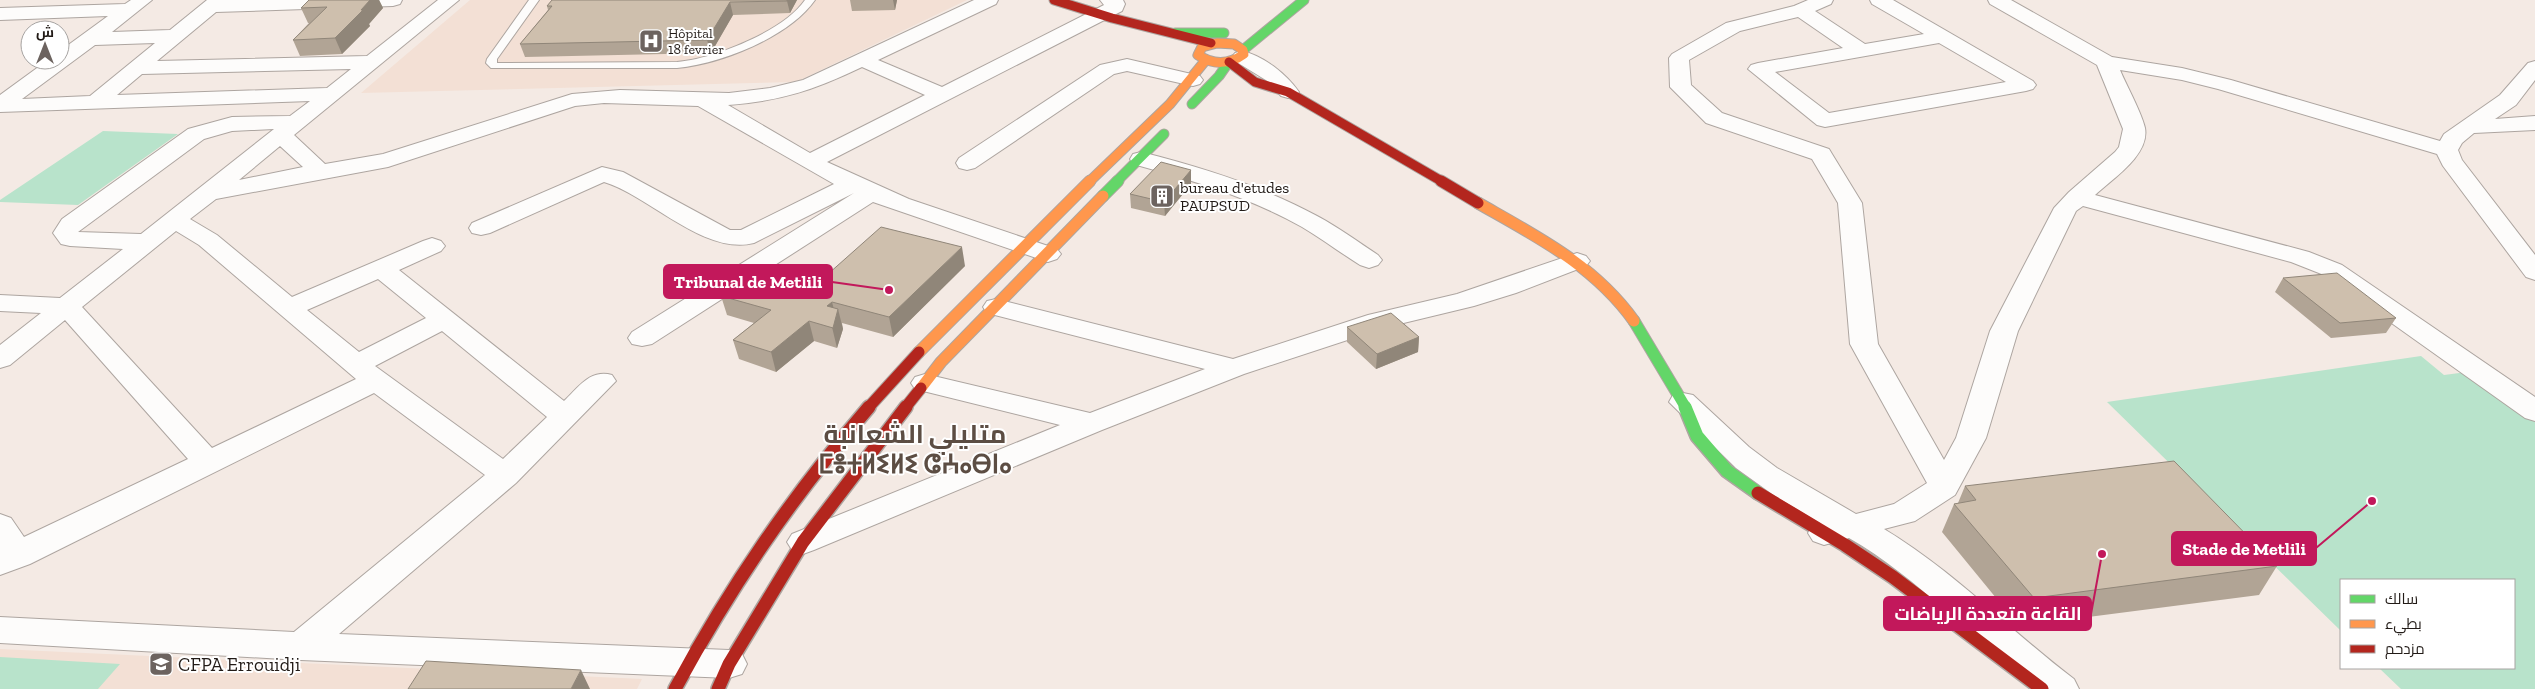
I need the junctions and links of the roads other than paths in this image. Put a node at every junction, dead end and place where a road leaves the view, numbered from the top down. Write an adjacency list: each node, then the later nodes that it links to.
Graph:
1 (393, 0): 12 (street)
2 (450, 0): 27 (street)
3 (534, 0): 4 (lane)
4 (810, 0)
5 (989, 0): 26 (street)
6 (1054, 0): 14 (main road)
7 (1285, 0): 17 (main road)
8 (1304, 0): 24 (main road)
9 (1824, 0): 15 (street)
10 (1879, 0): 20 (street)
11 (1997, 0): 28 (street)
12 (215, 3): 19 (street)
13 (137, 5): 16 (street); 21 (street)
14 (1104, 8): 18 (main road); 25 (main road); 34 (street)
15 (1801, 10): 23 (street); 79 (street)
16 (0, 14)
17 (1243, 31): 18 (main road); 24 (main road)
18 (1175, 33): 22 (main road)
19 (175, 36): 21 (street); 30 (street)
20 (1941, 37): 23 (street); 23 (street)
21 (90, 39): 37 (street)
22 (1211, 43): 24 (main road); 25 (main road)
23 (1861, 51)
24 (1234, 55): 25 (main road); 32 (street); 38 (main road)
25 (1201, 56): 31 (main road)
26 (862, 60): 34 (street); 35 (street)
27 (373, 62): 30 (street); 33 (street)
28 (2106, 62): 43 (street); 50 (street)
29 (2535, 66): 41 (street)
30 (137, 68): 36 (street)
31 (1193, 80): 46 (street); 54 (main road)
32 (1288, 92): 59 (main road)
33 (333, 94): 36 (street); 42 (street)
34 (943, 95): 45 (street)
35 (703, 100): 45 (street); 47 (street)
36 (96, 101): 37 (street)
37 (0, 105)
38 (1186, 111)
39 (2535, 123): 41 (street)
40 (1173, 124): 44 (main road)
41 (2472, 127): 43 (street)
42 (288, 129): 47 (street); 49 (street); 53 (street)
43 (2447, 150): 57 (street)
44 (1141, 159): 56 (main road); 58 (street)
45 (810, 162): 48 (street)
46 (967, 163)
47 (320, 171): 49 (street)
48 (862, 188): 52 (street); 54 (street); 67 (street)
49 (208, 193): 51 (street)
50 (2077, 198): 74 (street); 79 (street)
51 (174, 220): 53 (street); 65 (street)
52 (481, 228)
53 (147, 242): 63 (street)
54 (1023, 245): 56 (street); 86 (main road)
55 (432, 246): 60 (street)
56 (1048, 254): 64 (main road)
57 (2527, 254): 61 (street)
58 (1369, 260)
59 (1577, 261): 69 (street); 73 (main road)
60 (381, 268): 65 (street); 66 (street)
61 (2535, 272)
62 (0, 302): 63 (street)
63 (67, 306): 68 (street); 77 (street)
64 (996, 307): 69 (street); 72 (main road)
65 (289, 308): 70 (street)
66 (444, 320): 70 (street); 75 (street)
67 (642, 338)
68 (0, 359)
69 (1234, 368): 76 (street)
70 (366, 372): 77 (street); 78 (street)
71 (602, 381): 75 (street)
72 (926, 383): 76 (street); 82 (main road)
73 (1683, 402): 81 (street)
74 (2535, 411)
75 (565, 417): 78 (street)
76 (1092, 423): 82 (street)
77 (208, 462): 83 (street)
78 (505, 475): 85 (street)
79 (1944, 487): 81 (street)
80 (0, 526): 83 (street)
81 (1839, 529): 88 (main road); 89 (street)
82 (803, 542): 87 (main road)
83 (9, 559)
84 (0, 630): 85 (street)
85 (301, 646): 86 (street)
86 (682, 675): 87 (street)
87 (724, 676)
88 (2042, 689)
89 (2061, 689)

